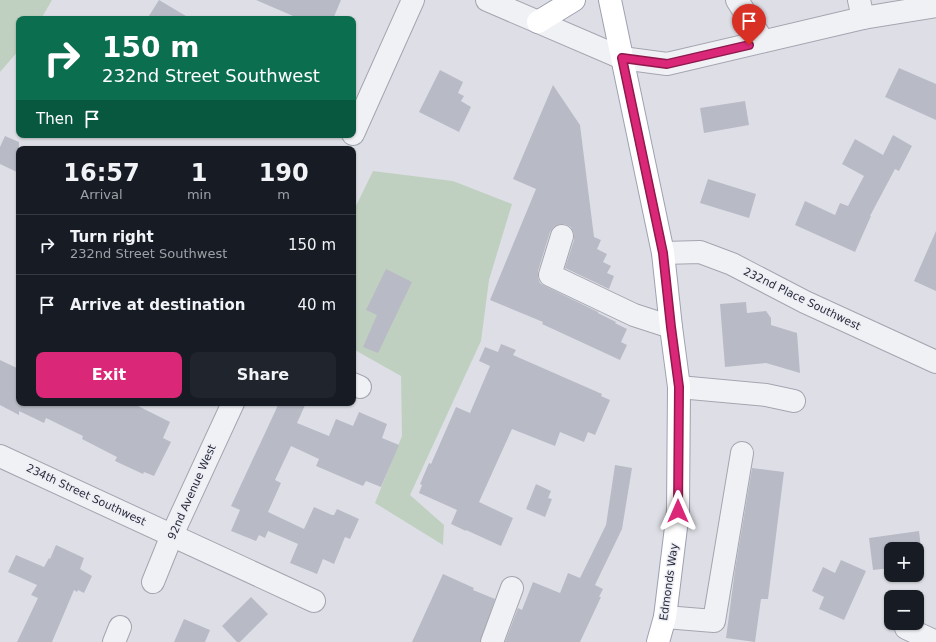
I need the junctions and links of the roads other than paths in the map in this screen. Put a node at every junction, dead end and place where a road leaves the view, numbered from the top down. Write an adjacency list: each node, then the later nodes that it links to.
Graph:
1 (413, 0): 11 (street)
2 (486, 0): 8 (street)
3 (574, 0): 8 (main road)
4 (610, 0): 10 (main road, Edmonds Way)
5 (737, 0): 9 (street)
6 (936, 6): 7 (street)
7 (861, 9): 9 (street)
8 (538, 22): 10 (street)
9 (763, 41): 10 (street)
10 (622, 58): 13 (main road, Edmonds Way)
11 (356, 128)
12 (562, 236): 14 (street)
13 (663, 253): 14 (main road, Edmonds Way); 15 (street, 232nd Place Southwest)
14 (671, 327): 16 (main road, Edmonds Way)
15 (936, 362)
16 (679, 387): 17 (street); 25 (main road, Edmonds Way)
17 (794, 400)
18 (226, 406): 21 (street, 92nd Avenue West)
19 (742, 452): 25 (street)
20 (0, 456): 21 (street, 234th Street Southwest)
21 (172, 535): 22 (street, 92nd Avenue West); 24 (street, 234th Street Southwest)
22 (153, 582)
23 (512, 588): 27 (street)
24 (314, 601)
25 (666, 617): 28 (main road, Edmonds Way)
26 (910, 630): 29 (street)
27 (492, 642)
28 (658, 642)
29 (936, 642)

